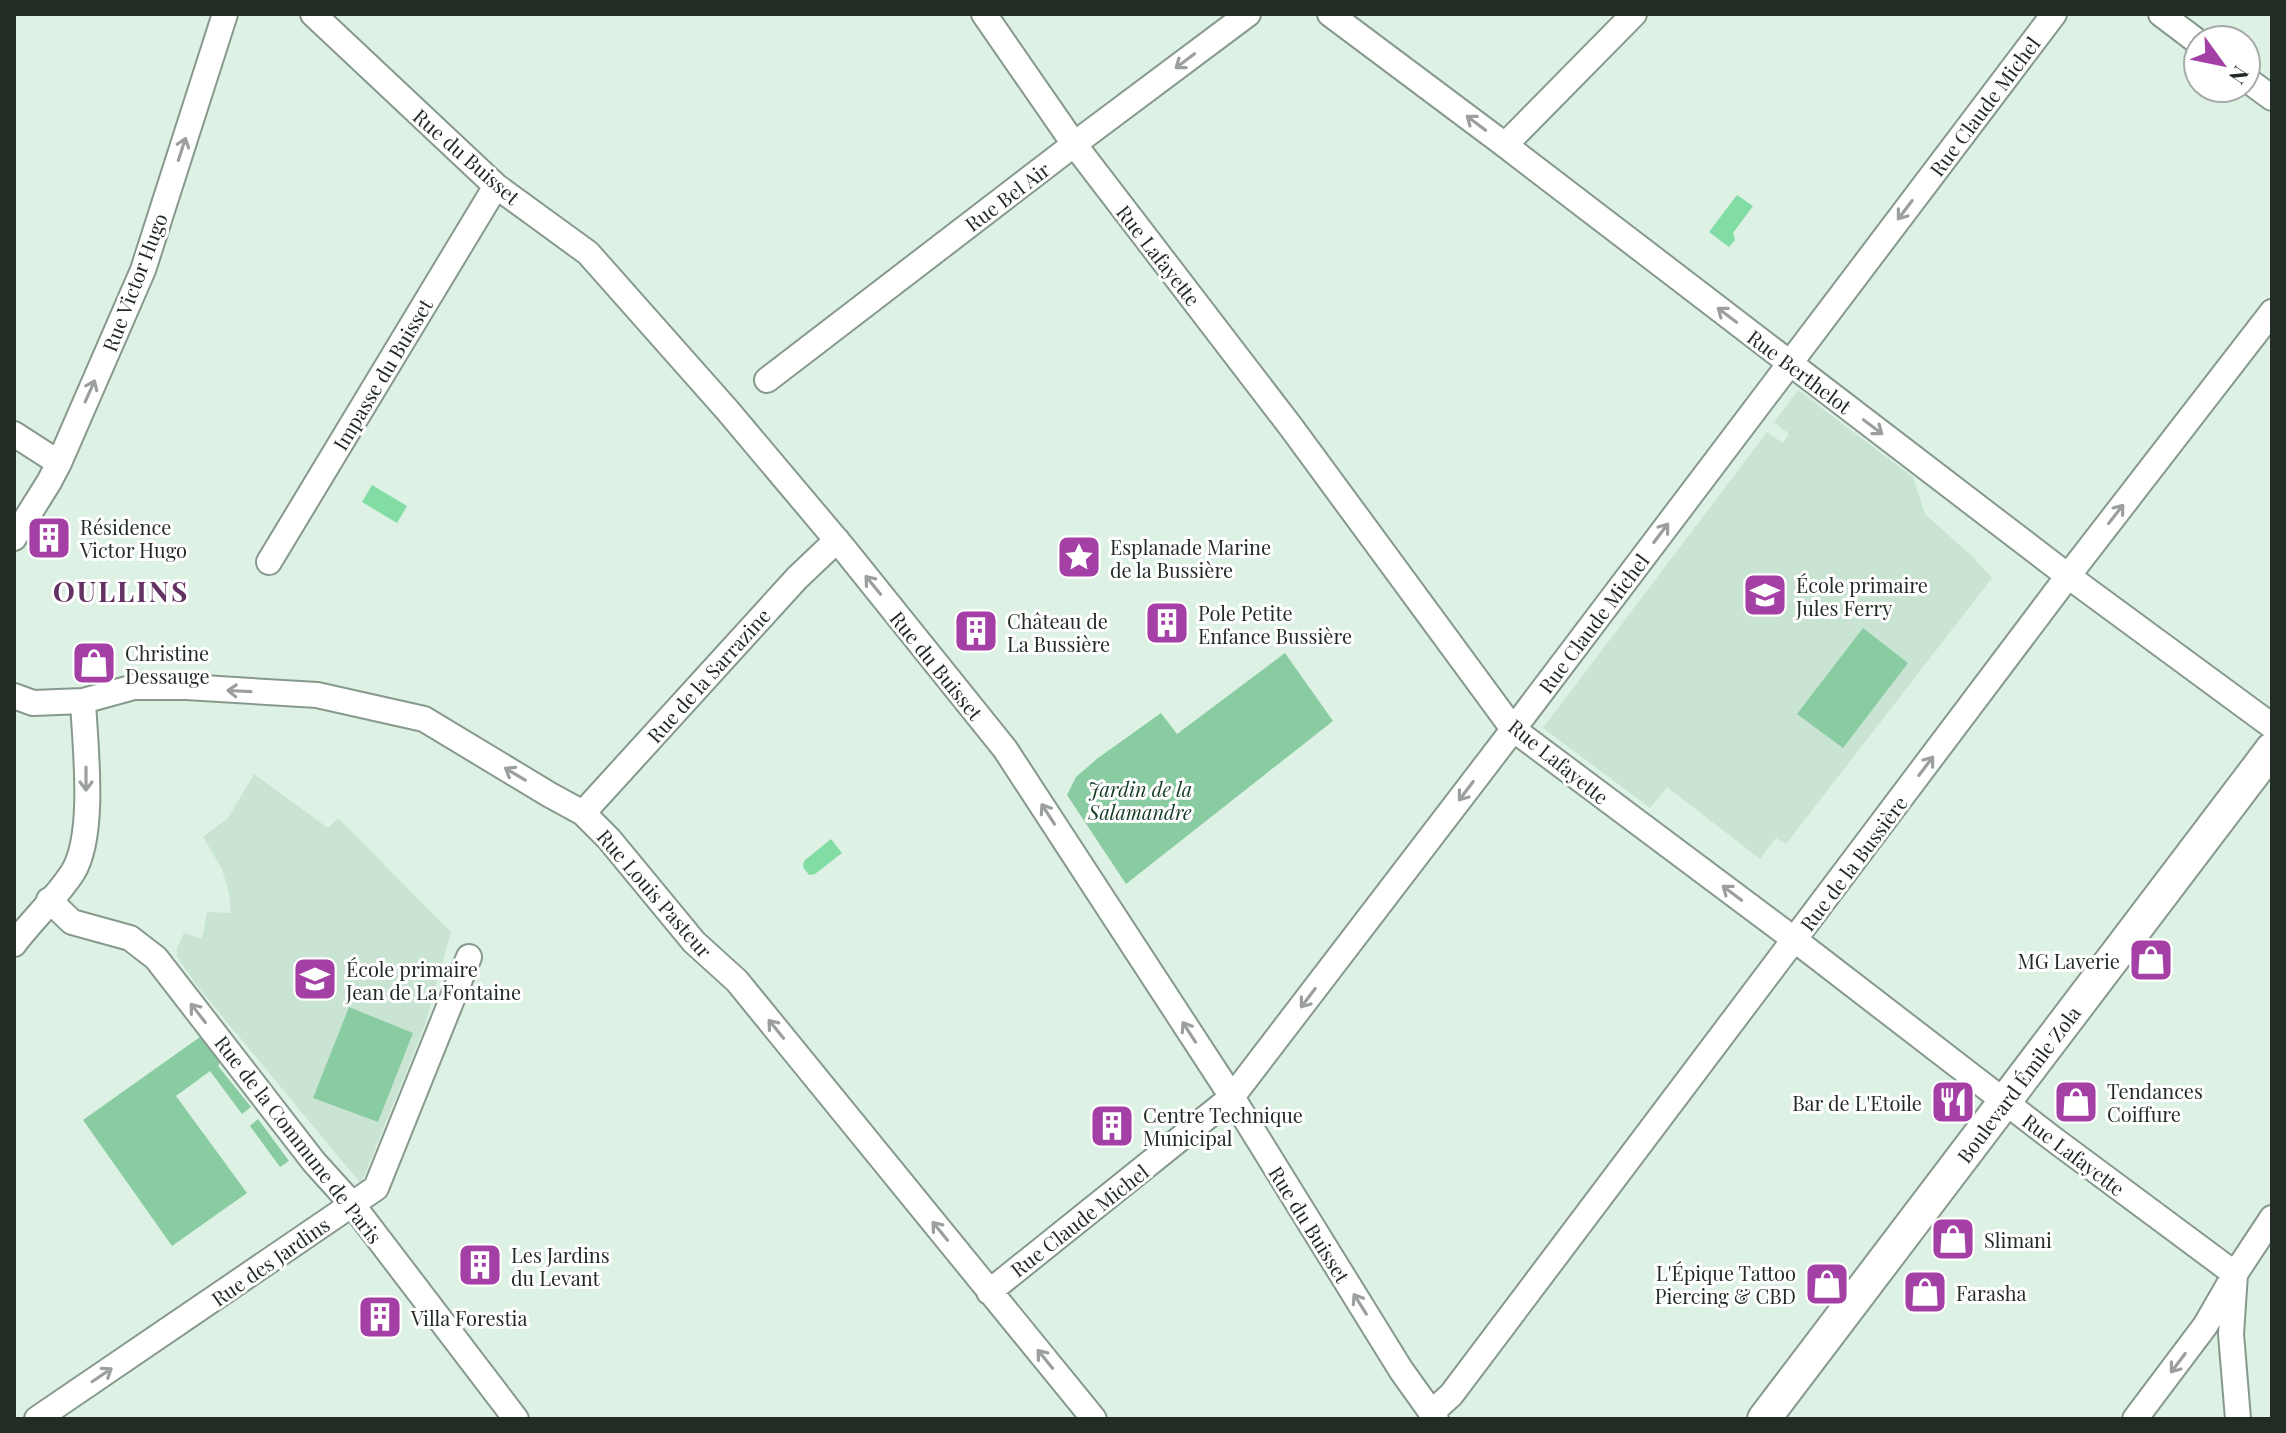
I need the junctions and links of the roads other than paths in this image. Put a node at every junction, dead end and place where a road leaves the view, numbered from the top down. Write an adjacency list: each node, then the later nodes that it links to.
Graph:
1 (225, 14): 17 (street, Rue Victor Hugo, one-way to 1)
2 (313, 14): 12 (street, Rue du Buisset)
3 (984, 14): 10 (street, Rue Lafayette)
4 (1248, 14): 10 (street, Rue Bel Air, one-way to 10)
5 (1330, 14): 11 (street, Rue Berthelot, one-way to 5)
6 (1634, 14): 11 (street)
7 (2054, 14): 14 (street, Rue Claude Michel, one-way to 14)
8 (2161, 14): 9 (street)
9 (2182, 30)
10 (1074, 144): 15 (street, Rue Bel Air); 25 (street, Rue Lafayette)
11 (1505, 145): 14 (street, Rue Berthelot, one-way to 11)
12 (496, 186): 19 (street, Rue du Buisset); 20 (street, Impasse du Buisset)
13 (2272, 312): 21 (street, Rue de la Bussière, one-way to 13)
14 (1789, 363): 21 (street, Rue Berthelot, one-way to 21); 25 (street, Rue Claude Michel, one-way to 14)
15 (767, 380)
16 (14, 434): 17 (street)
17 (59, 463): 18 (street, Rue Victor Hugo)
18 (14, 538)
19 (837, 540): 27 (street, Rue de la Sarrazine); 32 (street, Rue du Buisset, one-way to 19)
20 (269, 562)
21 (2068, 576): 24 (street, Rue Berthelot); 29 (street, Rue de la Bussière, one-way to 21)
22 (14, 696): 23 (street, Rue Louis Pasteur)
23 (83, 701): 27 (street, Rue Louis Pasteur, one-way to 23); 28 (street, one-way to 28)
24 (2272, 726)
25 (1513, 729): 29 (street, Rue Lafayette, one-way to 25); 32 (street, Rue Claude Michel, one-way to 32)
26 (2272, 749): 33 (main road, Boulevard Émile Zola)
27 (583, 813): 37 (street, Rue Louis Pasteur, one-way to 27)
28 (49, 900): 30 (street); 34 (street, Rue de la Commune de Paris, one-way to 28)
29 (1795, 940): 33 (street, Rue Lafayette); 40 (street, Rue de la Bussière)
30 (14, 944)
31 (469, 957): 34 (street, Rue des Jardins)
32 (1232, 1097): 37 (street, Rue Claude Michel); 40 (street, Rue du Buisset, one-way to 32)
33 (2004, 1102): 36 (street, Rue Lafayette); 44 (main road, Boulevard Émile Zola)
34 (352, 1204): 41 (street, Rue des Jardins, one-way to 34); 42 (street, Rue de la Commune de Paris)
35 (2272, 1218): 36 (street)
36 (2235, 1274): 38 (street); 39 (street)
37 (989, 1292): 43 (street, Rue Louis Pasteur, one-way to 37)
38 (2205, 1326): 39 (street); 45 (street, one-way to 45)
39 (2231, 1334): 46 (street)
40 (1434, 1416)
41 (37, 1419)
42 (516, 1419)
43 (1094, 1419)
44 (1764, 1419)
45 (2135, 1419)
46 (2238, 1419)

